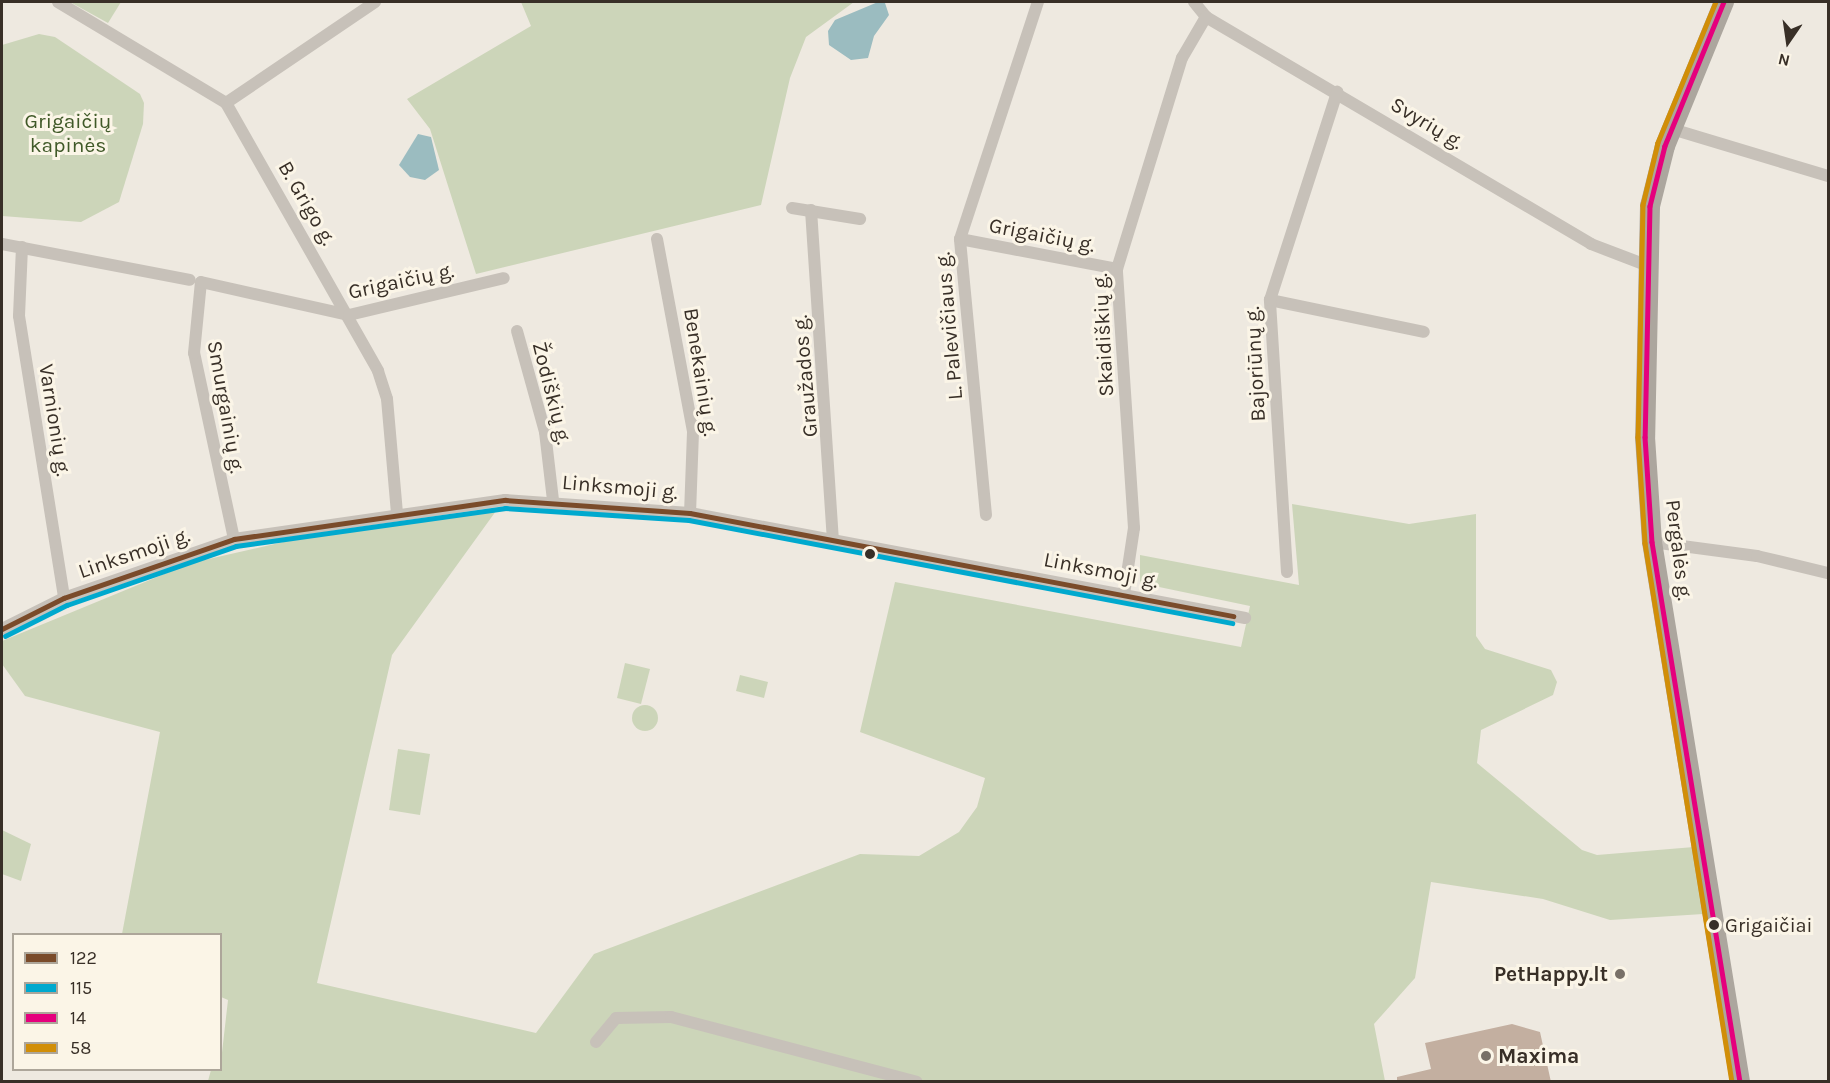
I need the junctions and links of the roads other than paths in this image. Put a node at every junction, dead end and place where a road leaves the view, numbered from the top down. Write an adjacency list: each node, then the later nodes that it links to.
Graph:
1 (58, 2): 8 (street, B. Grigo g.)
2 (375, 2): 8 (street)
3 (1038, 2): 14 (street, L. Palevičiaus g.)
4 (1194, 2): 6 (street, Svyrių g.)
5 (1724, 2): 9 (main road, Pergalės g.)
6 (1206, 18): 7 (street, Svyrių g.); 19 (street, Skaidiškių g.)
7 (1337, 92): 18 (street, Svyrių g.); 22 (street, Bajoriūnų g.)
8 (226, 103): 23 (street, B. Grigo g.)
9 (1672, 129): 10 (street); 18 (main road, Pergalės g.)
10 (1828, 176)
11 (792, 208): 12 (street)
12 (811, 210): 13 (street); 31 (street, Graužados g.)
13 (860, 219)
14 (960, 238): 19 (street, Grigaičių g.); 29 (street, L. Palevičiaus g.)
15 (657, 239): 28 (street, Benekainių g.)
16 (2, 244): 17 (street, Grigaičių g.)
17 (22, 247): 21 (street, Grigaičių g.); 36 (street, Varnionių g.)
18 (1646, 265): 32 (main road, Pergalės g.)
19 (1117, 269): 35 (street, Skaidiškių g.)
20 (504, 278): 23 (street, Grigaičių g.)
21 (196, 281): 23 (street, Grigaičių g.); 30 (street, Smurgainių g.)
22 (1270, 300): 25 (street); 33 (street, Bajoriūnų g.)
23 (349, 315): 27 (street, B. Grigo g.)
24 (517, 331): 26 (street, Žodiškių g.)
25 (1424, 332)
26 (553, 500): 27 (street, Linksmoji g.); 28 (street, Linksmoji g.)
27 (397, 513): 30 (street, Linksmoji g.)
28 (690, 513): 31 (street, Linksmoji g.)
29 (986, 515)
30 (234, 539): 36 (street, Linksmoji g.)
31 (833, 539): 35 (street, Linksmoji g.)
32 (1652, 542): 34 (street); 40 (main road, Pergalės g.)
33 (1287, 572)
34 (1828, 573)
35 (1124, 594): 37 (street, Linksmoji g.)
36 (64, 598): 38 (street, Linksmoji g.)
37 (1245, 618)
38 (2, 629)
39 (596, 1042): 41 (street)
40 (1740, 1080)
41 (917, 1082)

